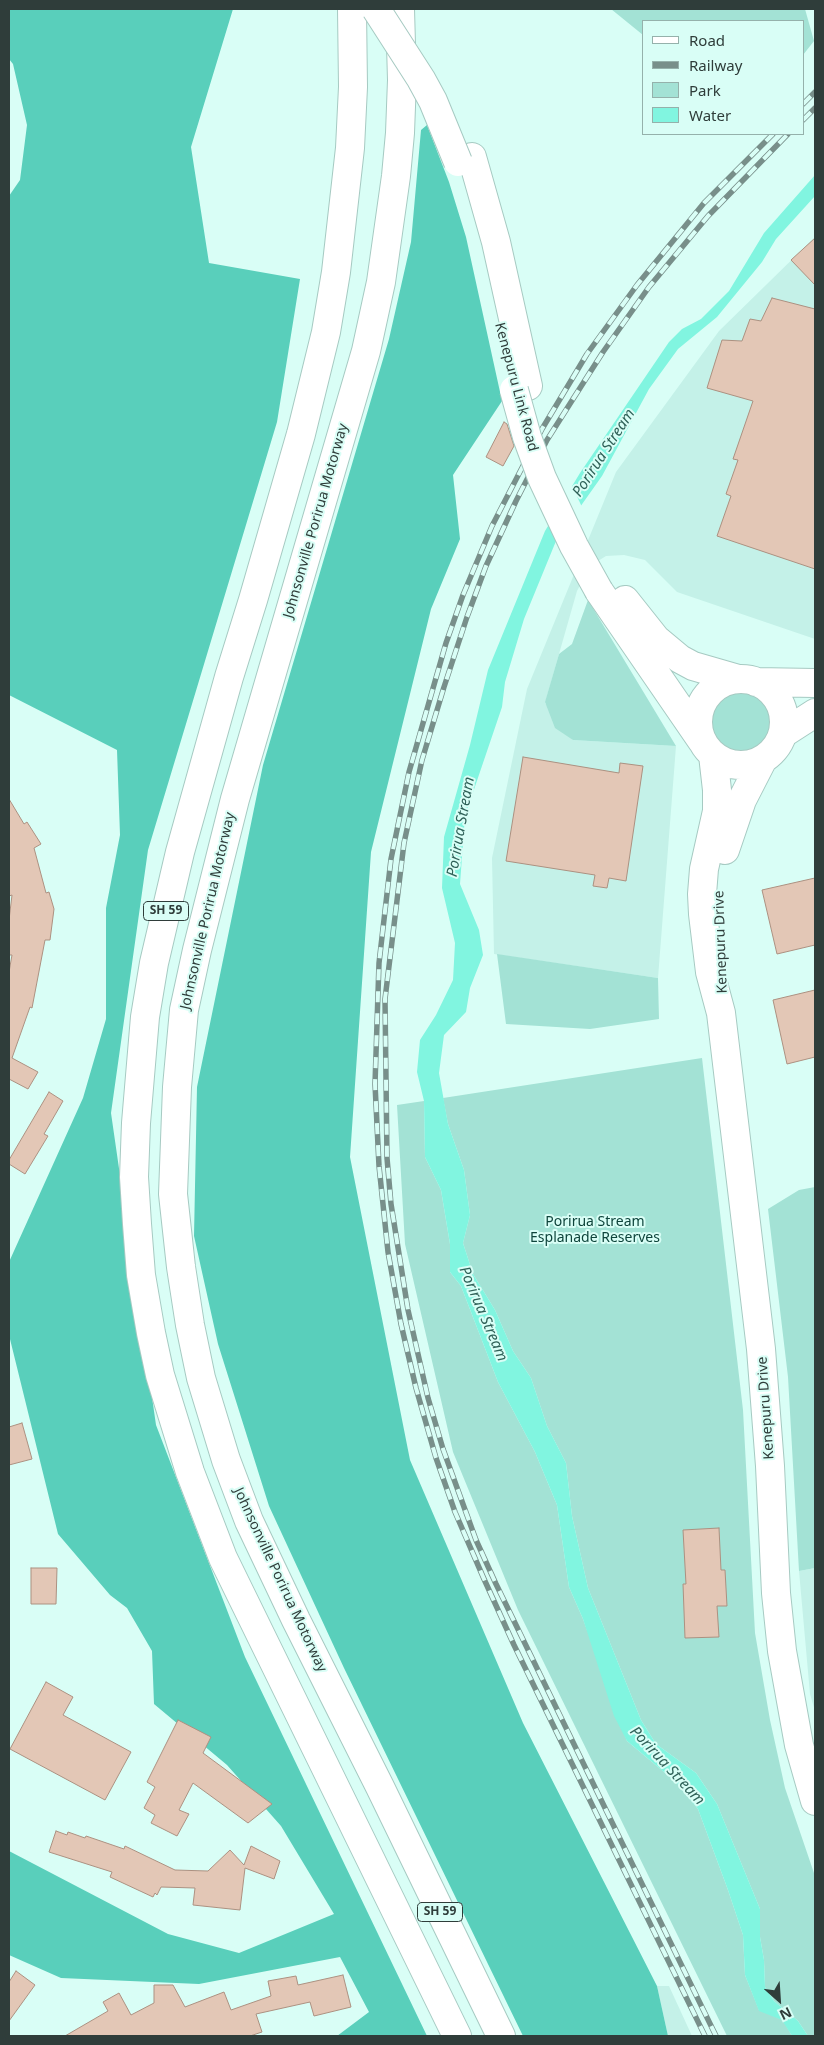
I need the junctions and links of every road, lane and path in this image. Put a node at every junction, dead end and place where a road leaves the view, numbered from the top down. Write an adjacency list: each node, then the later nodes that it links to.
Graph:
1 (352, 9): 15 (main road, SH 59)
2 (376, 9): 5 (main road, Kenepuru Link Road, bridge)
3 (395, 9): 5 (main road, Kenepuru Link Road)
4 (400, 9): 16 (main road, Johnsonville Porirua Motorway / SH 59)
5 (465, 160): 6 (main road, Kenepuru Link Road)
6 (606, 587): 7 (main road, Kenepuru Link Road); 11 (main road, Kenepuru Link Road)
7 (747, 681): 8 (main road); 10 (main road); 11 (main road)
8 (815, 683)
9 (815, 713): 10 (main road)
10 (784, 734): 12 (main road)
11 (709, 749): 12 (main road); 13 (main road, Kenepuru Drive)
12 (763, 759): 13 (main road, Kenepuru Drive)
13 (721, 1013): 14 (main road, Kenepuru Drive)
14 (815, 1801)
15 (457, 2036)
16 (501, 2036)

